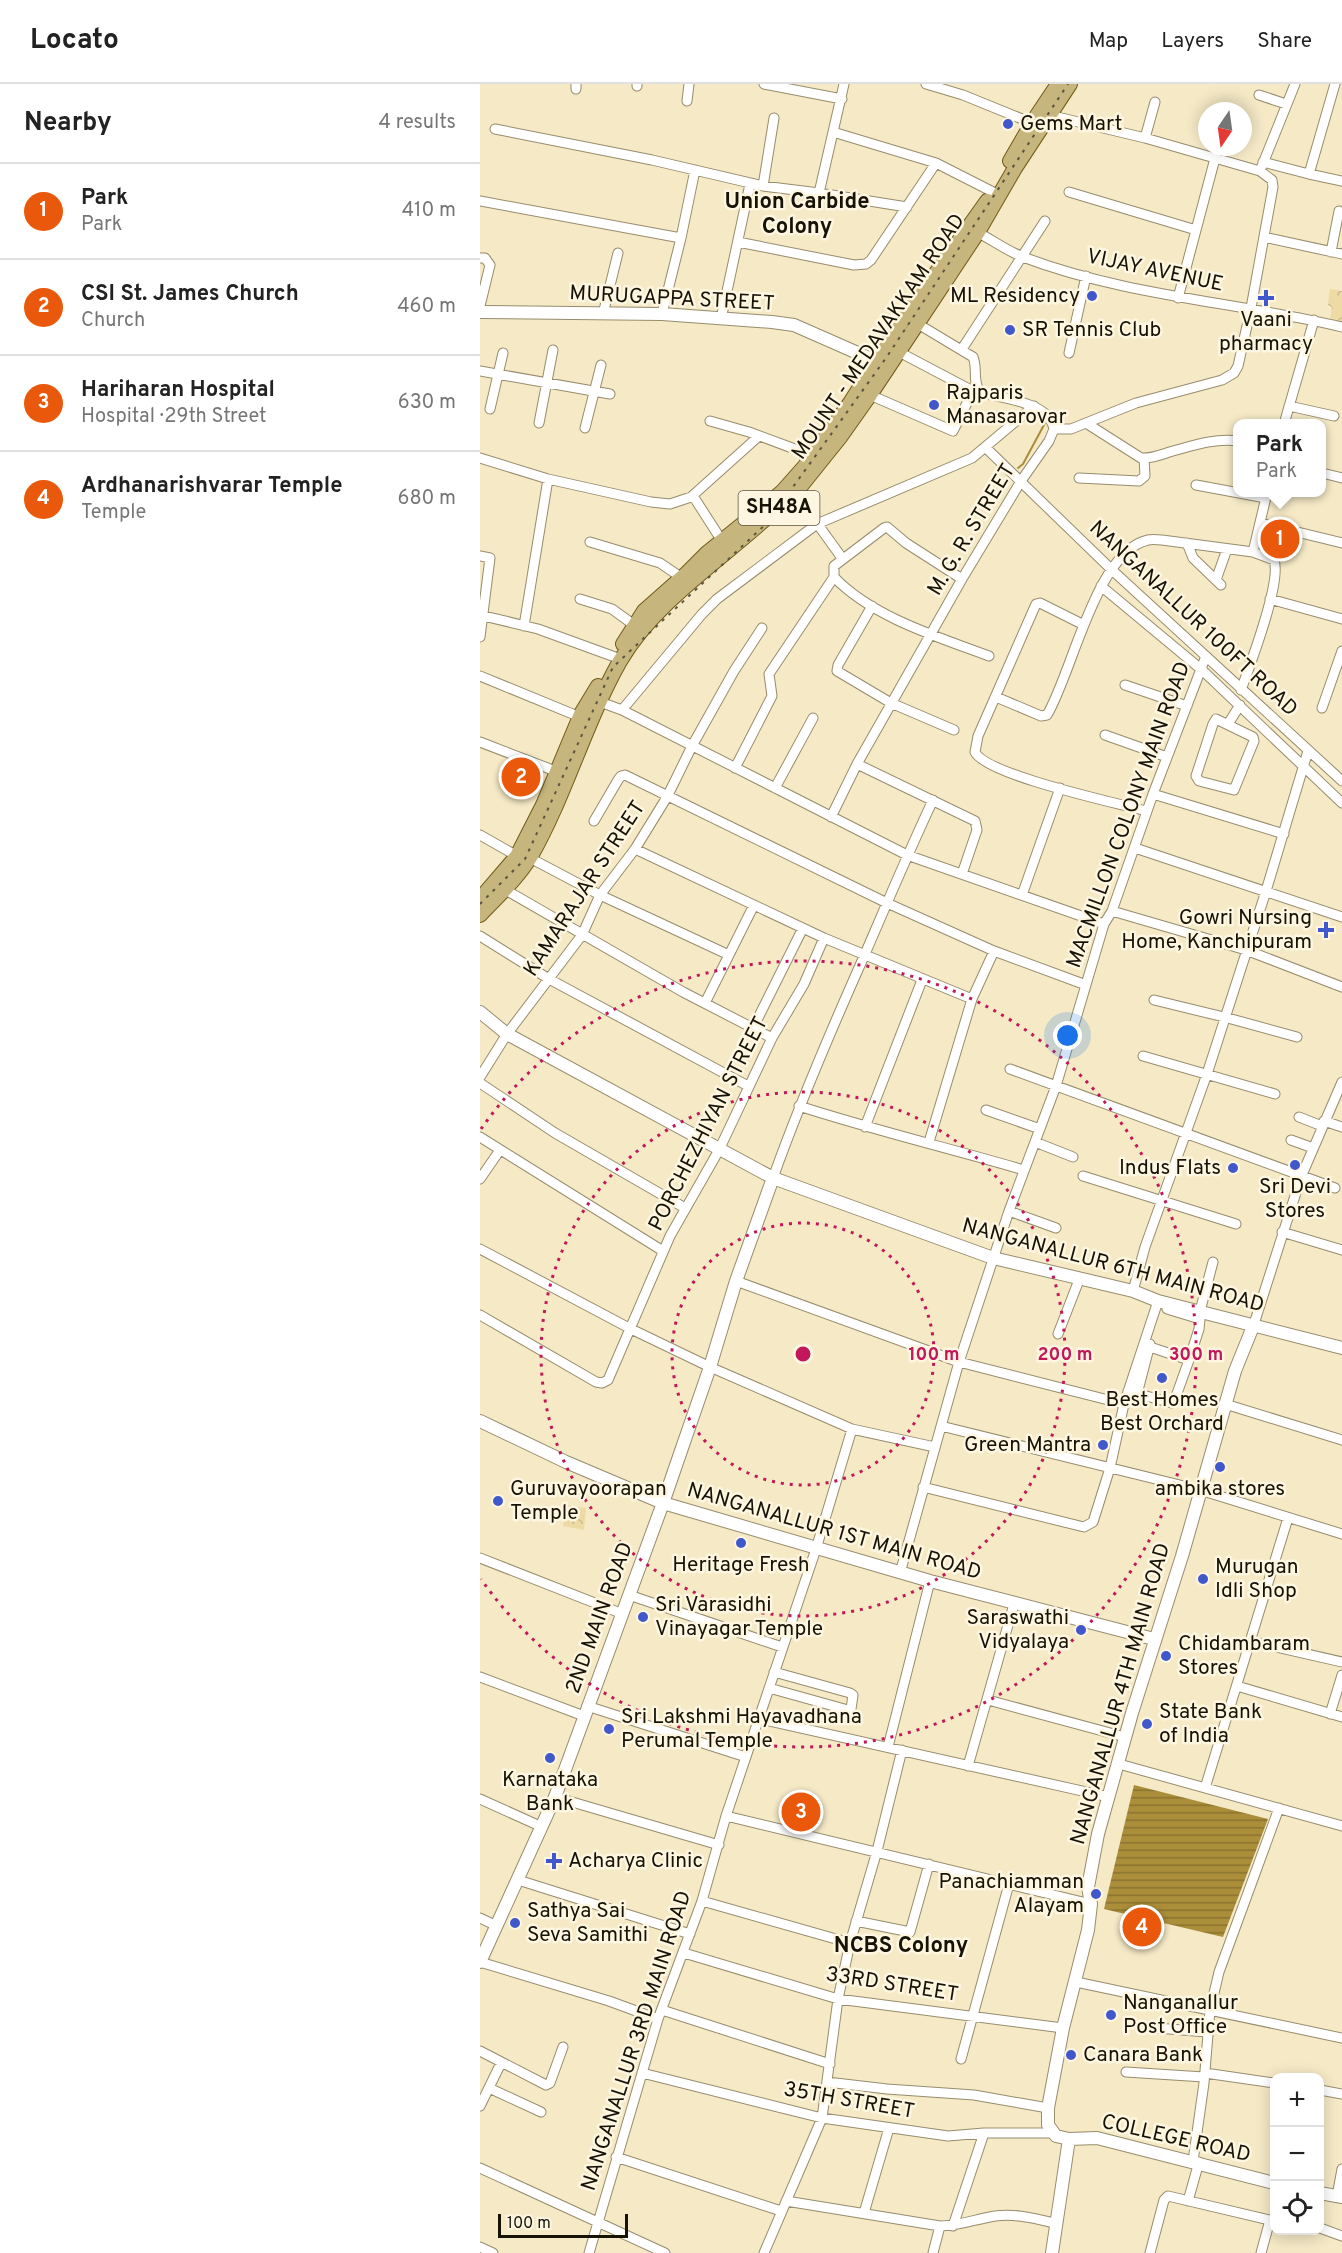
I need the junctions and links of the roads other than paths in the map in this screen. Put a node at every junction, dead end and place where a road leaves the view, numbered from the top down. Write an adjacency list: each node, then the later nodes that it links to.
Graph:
1 (689, 84): 11 (street)
2 (764, 84): 10 (street)
3 (844, 84): 10 (street)
4 (926, 84): 16 (street)
5 (1058, 84): 16 (main road, MOUNT - MEDAVAKKAM ROAD / SH48A)
6 (1070, 84): 14 (main road, MOUNT - MEDAVAKKAM ROAD / SH48A)
7 (1295, 84): 13 (street)
8 (1335, 84): 24 (street)
9 (1259, 95): 13 (street)
10 (842, 99): 18 (street)
11 (687, 101)
12 (1155, 102): 19 (street)
13 (1286, 104): 22 (street)
14 (1049, 115): 19 (street); 35 (main road, MOUNT - MEDAVAKKAM ROAD / SH48A)
15 (774, 118): 27 (street)
16 (1032, 123): 28 (main road, MOUNT - MEDAVAKKAM ROAD / SH48A)
17 (495, 129): 23 (street)
18 (833, 132): 21 (street); 30 (street)
19 (1145, 138): 20 (street)
20 (1215, 158): 22 (street); 36 (street)
21 (936, 163): 28 (street); 32 (street)
22 (1262, 166): 24 (street); 37 (street)
23 (695, 170): 26 (street); 38 (street)
24 (1309, 174): 25 (street)
25 (1342, 181)
26 (750, 184): 27 (street); 39 (street)
27 (763, 186): 30 (street)
28 (993, 192): 35 (main road, MOUNT - MEDAVAKKAM ROAD / SH48A)
29 (1069, 192): 36 (street)
30 (819, 193): 32 (street)
31 (480, 201): 38 (street)
32 (907, 207): 39 (street)
33 (1338, 211): 40 (street)
34 (1045, 221): 43 (street)
35 (973, 229): 43 (street, VIJAY AVENUE); 54 (main road, MOUNT - MEDAVAKKAM ROAD / SH48A); 61 (main road, MOUNT - MEDAVAKKAM ROAD / SH48A)
36 (1196, 230): 46 (street)
37 (1264, 237): 40 (street); 48 (street)
38 (681, 238): 51 (street)
39 (738, 242): 52 (street)
40 (1331, 252): 42 (street)
41 (618, 253): 50 (street)
42 (1342, 254)
43 (1022, 257): 45 (street, VIJAY AVENUE); 56 (street)
44 (480, 258): 47 (street)
45 (1086, 276): 46 (street, VIJAY AVENUE); 60 (street)
46 (1178, 298): 48 (street, VIJAY AVENUE)
47 (480, 306)
48 (1251, 308): 53 (street, VIJAY AVENUE); 77 (street)
49 (480, 312): 50 (street, MURUGAPPA STREET)
50 (603, 314): 51 (street, MURUGAPPA STREET)
51 (662, 314): 52 (street, MURUGAPPA STREET)
52 (722, 319): 61 (street, MURUGAPPA STREET)
53 (1314, 320): 55 (street, VIJAY AVENUE); 71 (street)
54 (918, 324): 56 (street); 58 (main road, MOUNT - MEDAVAKKAM ROAD / SH48A)
55 (1342, 327)
56 (962, 349): 70 (street)
57 (553, 350): 66 (street)
58 (899, 352): 63 (main road, MOUNT - MEDAVAKKAM ROAD / SH48A); 69 (street)
59 (504, 353): 65 (street)
60 (1069, 353)
61 (876, 360): 63 (street, MURUGAPPA STREET); 83 (main road, MOUNT - MEDAVAKKAM ROAD / SH48A)
62 (601, 365): 67 (street)
63 (888, 367): 69 (main road, MOUNT - MEDAVAKKAM ROAD / SH48A)
64 (480, 370): 65 (street)
65 (498, 374): 66 (street); 72 (street)
66 (547, 384): 67 (street); 76 (street)
67 (593, 391): 68 (street); 78 (street)
68 (610, 394)
69 (870, 395): 94 (main road, MOUNT - MEDAVAKKAM ROAD / SH48A)
70 (1034, 406): 79 (street); 82 (street)
71 (1289, 406): 73 (street); 74 (street)
72 (490, 409)
73 (1334, 416)
74 (1285, 419)
75 (710, 421): 80 (street)
76 (540, 423)
77 (1086, 423): 79 (street); 85 (street)
78 (585, 428)
79 (1054, 429): 90 (street, M. G. R. STREET)
80 (759, 436): 83 (street); 93 (street)
81 (1233, 440): 85 (street)
82 (985, 447): 90 (street, NANGANALLUR 100FT ROAD); 97 (street)
83 (812, 456): 94 (main road, MOUNT - MEDAVAKKAM ROAD / SH48A)
84 (480, 458): 89 (street)
85 (1144, 458): 88 (street)
86 (1326, 475): 87 (street)
87 (1342, 477)
88 (1079, 478)
89 (548, 479): 93 (street); 118 (street)
90 (1021, 481): 106 (street, NANGANALLUR 100FT ROAD); 109 (street, M. G. R. STREET)
91 (1196, 485): 92 (street)
92 (1233, 490)
93 (691, 497): 98 (street)
94 (785, 497): 97 (street); 98 (main road, MOUNT - MEDAVAKKAM ROAD / SH48A); 131 (main road, MOUNT - MEDAVAKKAM ROAD / SH48A)
95 (1266, 497): 96 (street)
96 (1260, 523): 101 (street); 103 (street)
97 (817, 524): 105 (street); 136 (street)
98 (722, 541): 108 (main road, MOUNT - MEDAVAKKAM ROAD / SH48A)
99 (590, 542): 108 (street)
100 (1187, 543): 102 (street); 102 (street); 106 (street)
101 (1342, 543)
102 (1227, 549): 103 (street)
103 (1253, 552): 112 (street)
104 (485, 557): 114 (street)
105 (842, 558): 107 (street); 109 (street)
106 (1112, 570): 110 (street); 124 (street, NANGANALLUR 100FT ROAD)
107 (834, 577): 113 (street); 148 (street)
108 (682, 578): 116 (main road, MOUNT - MEDAVAKKAM ROAD / SH48A)
109 (962, 579): 120 (street, M. G. R. STREET)
110 (1101, 586): 117 (street); 126 (street)
111 (580, 599): 116 (street)
112 (1270, 599): 115 (street); 129 (street)
113 (872, 606): 120 (street); 132 (street)
114 (482, 616): 118 (street); 121 (street)
115 (1342, 619)
116 (634, 625): 125 (main road, MOUNT - MEDAVAKKAM ROAD / SH48A)
117 (1084, 625): 130 (street); 130 (street)
118 (524, 626): 125 (street)
119 (762, 628): 143 (street, KAMARAJAR STREET)
120 (931, 634): 123 (street); 132 (street, M. G. R. STREET)
121 (480, 637)
122 (1342, 651): 134 (street)
123 (988, 656)
124 (1206, 656): 126 (street, MACMILLON COLONY MAIN ROAD); 129 (street, NANGANALLUR 100FT ROAD)
125 (615, 657): 131 (main road, MOUNT - MEDAVAKKAM ROAD / SH48A)
126 (1202, 670): 133 (street, MACMILLON COLONY MAIN ROAD); 135 (street)
127 (480, 676): 137 (street)
128 (1125, 685): 133 (street)
129 (1241, 690): 144 (street, NANGANALLUR 100FT ROAD)
130 (996, 697): 152 (street)
131 (594, 703): 136 (street); 137 (main road, MOUNT - MEDAVAKKAM ROAD / SH48A); 165 (main road, MOUNT - MEDAVAKKAM ROAD / SH48A)
132 (891, 703): 140 (street); 146 (street, M. G. R. STREET)
133 (1187, 706): 145 (street, MACMILLON COLONY MAIN ROAD)
134 (1322, 708)
135 (1243, 709): 139 (street); 147 (street)
136 (622, 710): 143 (street)
137 (580, 717): 149 (main road, MOUNT - MEDAVAKKAM ROAD / SH48A)
138 (813, 718): 151 (street)
139 (1233, 726): 139 (street)
140 (954, 730)
141 (1105, 735): 145 (street)
142 (480, 742): 149 (street)
143 (692, 746): 148 (street); 154 (street, KAMARAJAR STREET)
144 (1308, 751): 147 (street); 150 (street, NANGANALLUR 100FT ROAD)
145 (1167, 757): 153 (street, MACMILLON COLONY MAIN ROAD)
146 (857, 764): 155 (street); 158 (street, M. G. R. STREET)
147 (1303, 765): 156 (street); 160 (street)
148 (735, 768): 151 (street)
149 (558, 772): 165 (main road, MOUNT - MEDAVAKKAM ROAD / SH48A)
150 (1342, 781)
151 (775, 788): 158 (street)
152 (1060, 788): 157 (street); 170 (street)
153 (1152, 794): 157 (street, MACMILLON COLONY MAIN ROAD); 160 (street)
154 (667, 797): 159 (street); 163 (street, KAMARAJAR STREET); 172 (street)
155 (933, 800): 164 (street); 166 (street)
156 (1342, 802)
157 (1146, 811): 162 (street, MACMILLON COLONY MAIN ROAD)
158 (831, 816): 164 (street)
159 (594, 821)
160 (1284, 834): 168 (street)
161 (480, 835): 165 (street)
162 (1135, 848): 168 (street); 174 (street, MACMILLON COLONY MAIN ROAD)
163 (635, 849): 169 (street, KAMARAJAR STREET); 173 (street)
164 (907, 855): 166 (street); 172 (street)
165 (523, 857): 167 (main road, MOUNT - MEDAVAKKAM ROAD / SH48A); 169 (street); 171 (main road, MOUNT - MEDAVAKKAM ROAD / SH48A)
166 (962, 874): 170 (street)
167 (504, 889): 175 (main road, MOUNT - MEDAVAKKAM ROAD / SH48A); 179 (street)
168 (1266, 891): 176 (street); 183 (street)
169 (600, 895): 179 (street, KAMARAJAR STREET); 185 (street)
170 (1022, 895): 177 (street)
171 (480, 898)
172 (887, 903): 182 (street); 184 (street)
173 (754, 905): 178 (street); 185 (street)
174 (1112, 911): 177 (street, MACMILLON COLONY MAIN ROAD); 183 (street)
175 (480, 915)
176 (1342, 916)
177 (1104, 924): 188 (street, MACMILLON COLONY MAIN ROAD)
178 (802, 928): 181 (street); 195 (street)
179 (582, 935): 186 (street, KAMARAJAR STREET); 192 (street)
180 (480, 936): 186 (street)
181 (824, 938): 184 (street); 197 (street, PORCHEZHIYAN STREET)
182 (994, 951): 188 (street); 190 (street)
183 (1246, 951): 189 (street); 194 (street)
184 (865, 954): 187 (street); 208 (street)
185 (729, 956): 192 (street)
186 (549, 979): 196 (street, KAMARAJAR STREET); 205 (street)
187 (922, 980): 190 (street); 212 (street)
188 (1086, 985): 206 (street, MACMILLON COLONY MAIN ROAD)
189 (1342, 987)
190 (972, 999): 218 (street)
191 (1154, 1000): 194 (street)
192 (705, 1003): 195 (street)
193 (480, 1012): 196 (street, NANGANALLUR 6TH MAIN ROAD)
194 (1224, 1017): 198 (street); 201 (street)
195 (753, 1028): 197 (street)
196 (507, 1034): 202 (street, KAMARAJAR STREET); 222 (street, NANGANALLUR 6TH MAIN ROAD)
197 (772, 1038): 205 (street, PORCHEZHIYAN STREET)
198 (1297, 1038)
199 (1143, 1056): 201 (street)
200 (1010, 1069): 206 (street)
201 (1207, 1074): 207 (street); 215 (street)
202 (480, 1077)
203 (1342, 1082): 211 (street)
204 (480, 1083): 231 (street)
205 (748, 1086): 222 (street, PORCHEZHIYAN STREET)
206 (1056, 1086): 214 (street, MACMILLON COLONY MAIN ROAD); 215 (street)
207 (1275, 1094)
208 (799, 1106): 212 (street); 227 (street)
209 (986, 1110): 214 (street)
210 (1299, 1117): 211 (street)
211 (1323, 1123): 213 (street); 220 (street)
212 (866, 1127): 218 (street)
213 (1342, 1127)
214 (1040, 1129): 219 (street, MACMILLON COLONY MAIN ROAD)
215 (1185, 1132): 226 (street); 230 (street)
216 (480, 1137): 221 (street)
217 (1292, 1140): 220 (street)
218 (928, 1142): 224 (street)
219 (1035, 1142): 223 (street); 224 (street, MACMILLON COLONY MAIN ROAD)
220 (1313, 1148): 226 (street)
221 (500, 1150): 228 (street); 238 (street)
222 (719, 1150): 227 (street, NANGANALLUR 6TH MAIN ROAD); 231 (street, PORCHEZHIYAN STREET)
223 (1073, 1157)
224 (1024, 1170): 232 (street, MACMILLON COLONY MAIN ROAD)
225 (1083, 1176): 230 (street)
226 (1301, 1177): 229 (street); 235 (street)
227 (773, 1178): 239 (street, NANGANALLUR 6TH MAIN ROAD); 242 (street, 2ND MAIN ROAD)
228 (480, 1179)
229 (1335, 1188)
230 (1161, 1199): 233 (street); 243 (street)
231 (685, 1208): 238 (street, PORCHEZHIYAN STREET)
232 (1009, 1211): 234 (street); 239 (street, MACMILLON COLONY MAIN ROAD)
233 (1236, 1224)
234 (1056, 1228)
235 (1282, 1232): 237 (street); 247 (street)
236 (480, 1249): 248 (street)
237 (1342, 1250)
238 (663, 1251): 248 (street, PORCHEZHIYAN STREET)
239 (993, 1258): 241 (street, NANGANALLUR 6TH MAIN ROAD); 253 (street, MACMILLON COLONY MAIN ROAD)
240 (1213, 1262): 245 (street)
241 (1079, 1280): 243 (street, NANGANALLUR 6TH MAIN ROAD); 249 (street)
242 (736, 1281): 253 (street); 254 (street, 2ND MAIN ROAD)
243 (1133, 1291): 244 (street, NANGANALLUR 6TH MAIN ROAD)
244 (1161, 1304): 245 (street, NANGANALLUR 6TH MAIN ROAD); 250 (street); 252 (street)
245 (1200, 1311): 247 (street, NANGANALLUR 6TH MAIN ROAD)
246 (480, 1315): 248 (street, PORCHEZHIYAN STREET)
247 (1254, 1324): 251 (street, NANGANALLUR 6TH MAIN ROAD); 257 (street, NANGANALLUR 4TH MAIN ROAD)
248 (630, 1329): 254 (street)
249 (1058, 1334)
250 (1147, 1345): 252 (street); 255 (street)
251 (1342, 1348)
252 (1189, 1360): 255 (street)
253 (959, 1362): 256 (street); 259 (street, MACMILLON COLONY MAIN ROAD)
254 (710, 1367): 260 (street); 266 (street, 2ND MAIN ROAD)
255 (1132, 1393): 256 (street)
256 (1124, 1404): 263 (street)
257 (1225, 1404): 261 (street); 265 (street, NANGANALLUR 4TH MAIN ROAD)
258 (480, 1421): 266 (street, NANGANALLUR 1ST MAIN ROAD)
259 (940, 1425): 262 (street, MACMILLON COLONY MAIN ROAD); 263 (street)
260 (852, 1429): 262 (street); 269 (street, NANGANALLUR 3RD MAIN ROAD)
261 (1342, 1440)
262 (935, 1447): 264 (street, MACMILLON COLONY MAIN ROAD)
263 (1110, 1468): 264 (street); 265 (street)
264 (923, 1487): 271 (street, MACMILLON COLONY MAIN ROAD)
265 (1200, 1490): 267 (street); 276 (street, NANGANALLUR 4TH MAIN ROAD)
266 (663, 1503): 269 (street, NANGANALLUR 1ST MAIN ROAD); 273 (street, 2ND MAIN ROAD)
267 (1288, 1518): 268 (street); 277 (street)
268 (1342, 1534)
269 (816, 1549): 271 (street, NANGANALLUR 1ST MAIN ROAD); 278 (street, NANGANALLUR 3RD MAIN ROAD)
270 (480, 1558): 275 (street)
271 (900, 1573): 272 (street, NANGANALLUR 1ST MAIN ROAD)
272 (930, 1581): 274 (street, NANGANALLUR 1ST MAIN ROAD); 291 (street)
273 (629, 1595): 275 (street, 2ND MAIN ROAD); 278 (street)
274 (1014, 1604): 276 (street, NANGANALLUR 1ST MAIN ROAD); 285 (street)
275 (623, 1614): 286 (street, 2ND MAIN ROAD)
276 (1154, 1639): 290 (street, NANGANALLUR 4TH MAIN ROAD)
277 (1250, 1641): 279 (street); 283 (street)
278 (782, 1647): 280 (street, NANGANALLUR 3RD MAIN ROAD)
279 (1342, 1662)
280 (774, 1672): 284 (street, NANGANALLUR 3RD MAIN ROAD); 284 (street)
281 (1342, 1675): 287 (street)
282 (480, 1677): 286 (street)
283 (1237, 1686): 287 (street); 296 (street)
284 (769, 1688): 289 (street, NANGANALLUR 3RD MAIN ROAD)
285 (988, 1700): 290 (street); 295 (street)
286 (586, 1711): 293 (street); 297 (street, 2ND MAIN ROAD)
287 (1330, 1714): 288 (street)
288 (1342, 1717)
289 (760, 1719): 291 (street); 293 (street, NANGANALLUR 3RD MAIN ROAD)
290 (1125, 1737): 294 (street, NANGANALLUR 4TH MAIN ROAD)
291 (888, 1747): 292 (street)
292 (902, 1750): 295 (street); 305 (street)
293 (746, 1757): 301 (street, NANGANALLUR 3RD MAIN ROAD)
294 (1119, 1764): 296 (street); 298 (street, NANGANALLUR 4TH MAIN ROAD)
295 (968, 1766): 298 (street)
296 (1205, 1788): 300 (street)
297 (555, 1797): 303 (street, 2ND MAIN ROAD); 304 (street)
298 (1108, 1797): 310 (street, NANGANALLUR 4TH MAIN ROAD)
299 (480, 1799): 303 (street)
300 (1279, 1808): 302 (street); 320 (street)
301 (726, 1816): 304 (street, NANGANALLUR 3RD MAIN ROAD); 305 (street)
302 (1342, 1826)
303 (542, 1827): 307 (street, 2ND MAIN ROAD)
304 (718, 1845): 309 (street, NANGANALLUR 3RD MAIN ROAD)
305 (877, 1851): 306 (street); 312 (street)
306 (929, 1864): 308 (street); 312 (street)
307 (518, 1880): 313 (street, 2ND MAIN ROAD); 314 (street)
308 (1009, 1884): 310 (street); 322 (street)
309 (702, 1900): 314 (street, NANGANALLUR 3RD MAIN ROAD); 315 (street)
310 (1092, 1904): 318 (street, NANGANALLUR 4TH MAIN ROAD)
311 (480, 1918): 313 (street)
312 (856, 1921): 315 (street)
313 (497, 1926): 317 (street, 2ND MAIN ROAD)
314 (690, 1934): 316 (street, NANGANALLUR 3RD MAIN ROAD)
315 (850, 1943): 319 (street)
316 (684, 1953): 319 (street, 33RD STREET); 321 (street, NANGANALLUR 3RD MAIN ROAD)
317 (480, 1962): 321 (street)
318 (1076, 1982): 320 (street); 324 (street, NANGANALLUR 4TH MAIN ROAD)
319 (838, 1999): 322 (street, 33RD STREET); 331 (street)
320 (1210, 2010): 325 (street); 326 (street)
321 (660, 2014): 331 (street); 333 (street, NANGANALLUR 3RD MAIN ROAD)
322 (972, 2016): 324 (street, 33RD STREET); 329 (street)
323 (1144, 2027): 325 (street)
324 (1063, 2028): 341 (street, NANGANALLUR 4TH MAIN ROAD)
325 (1207, 2032): 334 (street)
326 (1342, 2038)
327 (563, 2047): 330 (street)
328 (480, 2050): 330 (street)
329 (961, 2059)
330 (501, 2063): 337 (street)
331 (830, 2064): 335 (street)
332 (1126, 2072): 334 (street)
333 (642, 2073): 343 (street, 35TH STREET); 348 (street, NANGANALLUR 3RD MAIN ROAD)
334 (1204, 2075): 336 (street); 349 (street)
335 (827, 2082): 341 (street); 343 (street)
336 (1270, 2082)
337 (489, 2088): 340 (street); 342 (street)
338 (1324, 2091): 339 (street)
339 (1342, 2094)
340 (480, 2106)
341 (1048, 2108): 346 (street, NANGANALLUR 4TH MAIN ROAD)
342 (541, 2112)
343 (822, 2118): 344 (street, 35TH STREET); 355 (street)
344 (889, 2128): 345 (street, 35TH STREET); 358 (street)
345 (984, 2133): 346 (street, 35TH STREET); 363 (street)
346 (1053, 2133): 347 (street)
347 (1069, 2139): 349 (street, COLLEGE ROAD); 361 (street)
348 (616, 2157): 357 (street); 360 (street, NANGANALLUR 3RD MAIN ROAD)
349 (1196, 2162): 352 (street, COLLEGE ROAD); 356 (street)
350 (480, 2168): 360 (street)
351 (1342, 2169): 354 (street)
352 (1270, 2182)
353 (1324, 2194): 354 (street)
354 (1339, 2197)
355 (786, 2201): 357 (street); 358 (street)
356 (1188, 2201): 359 (street); 374 (street)
357 (781, 2211): 371 (street)
358 (864, 2213): 362 (street)
359 (1270, 2221)
360 (596, 2223): 369 (street, NANGANALLUR 3RD MAIN ROAD); 370 (street)
361 (1055, 2223): 363 (street); 373 (street)
362 (940, 2226): 363 (street); 372 (street)
363 (953, 2226)
364 (1270, 2227): 375 (street)
365 (1324, 2229): 366 (street)
366 (1342, 2236)
367 (480, 2247): 368 (street)
368 (493, 2253)
369 (589, 2253)
370 (665, 2253)
371 (764, 2253)
372 (933, 2253)
373 (1052, 2253)
374 (1150, 2253)
375 (1261, 2253)

